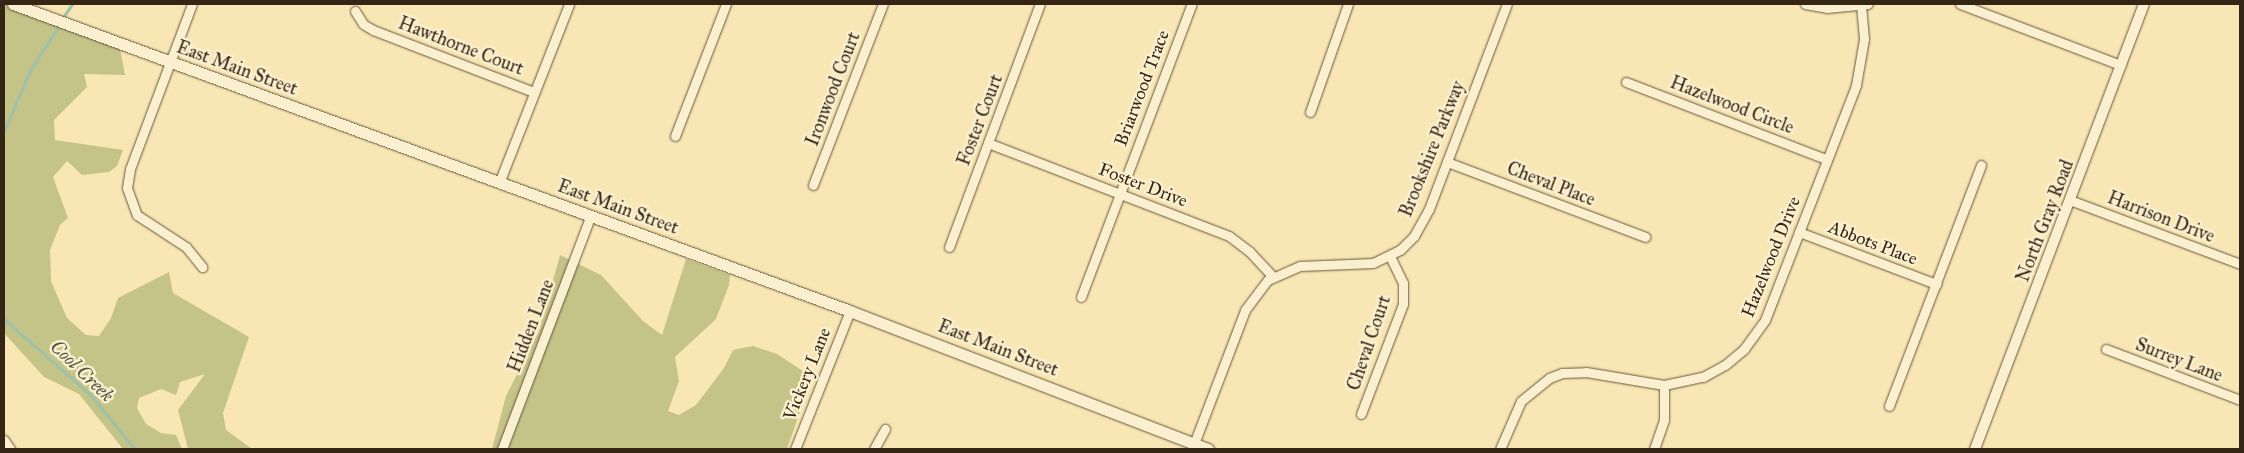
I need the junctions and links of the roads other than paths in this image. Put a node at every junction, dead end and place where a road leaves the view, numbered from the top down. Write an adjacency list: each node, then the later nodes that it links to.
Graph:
1 (13, 4): 15 (main road, East Main Street)
2 (192, 4): 15 (street)
3 (569, 4): 18 (street)
4 (726, 4): 20 (street)
5 (883, 4): 26 (street, Ironwood Court)
6 (1040, 4): 21 (street, Foster Court)
7 (1192, 4): 27 (street, Briarwood Trace)
8 (1348, 4): 19 (street)
9 (1507, 4): 23 (street, Brookshire Parkway)
10 (1805, 4): 11 (street)
11 (1865, 4): 22 (street, Hazelwood Drive)
12 (1960, 4): 16 (street)
13 (2144, 4): 16 (street, North Gray Road)
14 (355, 11): 18 (street, Hawthorne Court)
15 (169, 62): 25 (main road, East Main Street); 35 (street)
16 (2121, 65): 28 (street, North Gray Road)
17 (1626, 82): 22 (street, Hazelwood Circle)
18 (534, 92): 25 (street)
19 (1310, 112)
20 (675, 136)
21 (988, 143): 27 (street, Foster Drive); 32 (street, Foster Court)
22 (1826, 159): 30 (street, Hazelwood Drive)
23 (1446, 162): 31 (street, Cheval Place); 33 (street, Brookshire Parkway)
24 (1981, 165): 37 (street)
25 (500, 182): 29 (main road, East Main Street)
26 (813, 186)
27 (1120, 194): 36 (street, Foster Drive); 38 (street, Briarwood Trace)
28 (2070, 200): 34 (street, Harrison Drive); 53 (street, North Gray Road)
29 (591, 215): 39 (main road, East Main Street); 47 (street, Hidden Lane)
30 (1799, 232): 37 (street, Abbots Place); 41 (street, Hazelwood Drive)
31 (1645, 237)
32 (949, 247)
33 (1390, 256): 36 (street, Brookshire Parkway); 44 (street, Cheval Court)
34 (2240, 264)
35 (202, 268)
36 (1273, 277): 46 (street, Brookshire Parkway)
37 (1936, 284): 43 (street)
38 (1081, 297)
39 (850, 311): 46 (main road, East Main Street); 48 (street, Vickery Lane)
40 (2106, 349): 42 (street, Surrey Lane)
41 (1664, 385): 51 (street, Hazelwood Drive); 52 (street)
42 (2240, 400)
43 (1889, 406)
44 (1361, 414)
45 (885, 429): 49 (street)
46 (1193, 446): 50 (main road, East Main Street)
47 (502, 449)
48 (795, 449)
49 (874, 449)
50 (1208, 449)
51 (1500, 449)
52 (1654, 449)
53 (1975, 449)

